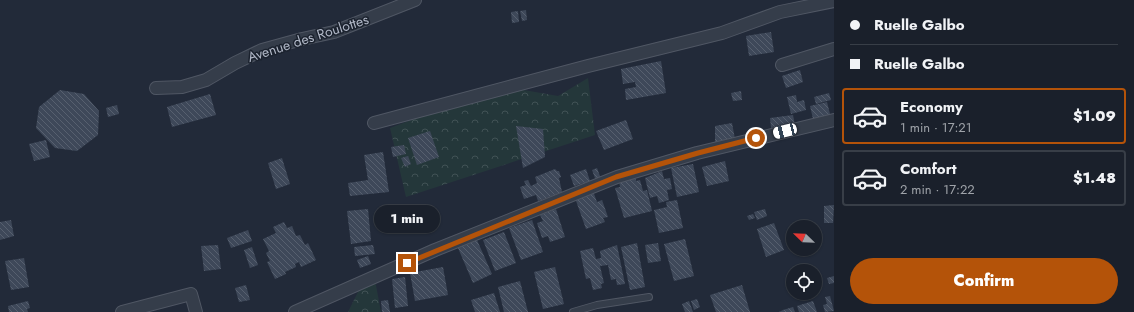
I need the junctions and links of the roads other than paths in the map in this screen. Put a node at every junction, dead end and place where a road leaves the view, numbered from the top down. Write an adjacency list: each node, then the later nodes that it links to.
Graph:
1 (415, 0): 5 (street, Avenue des Roulottes)
2 (834, 1): 7 (street)
3 (834, 49): 4 (street)
4 (782, 65)
5 (156, 88)
6 (834, 120): 11 (street)
7 (374, 123)
8 (649, 297): 12 (lane)
9 (122, 312): 10 (street)
10 (196, 312)
11 (295, 312)
12 (573, 312)

